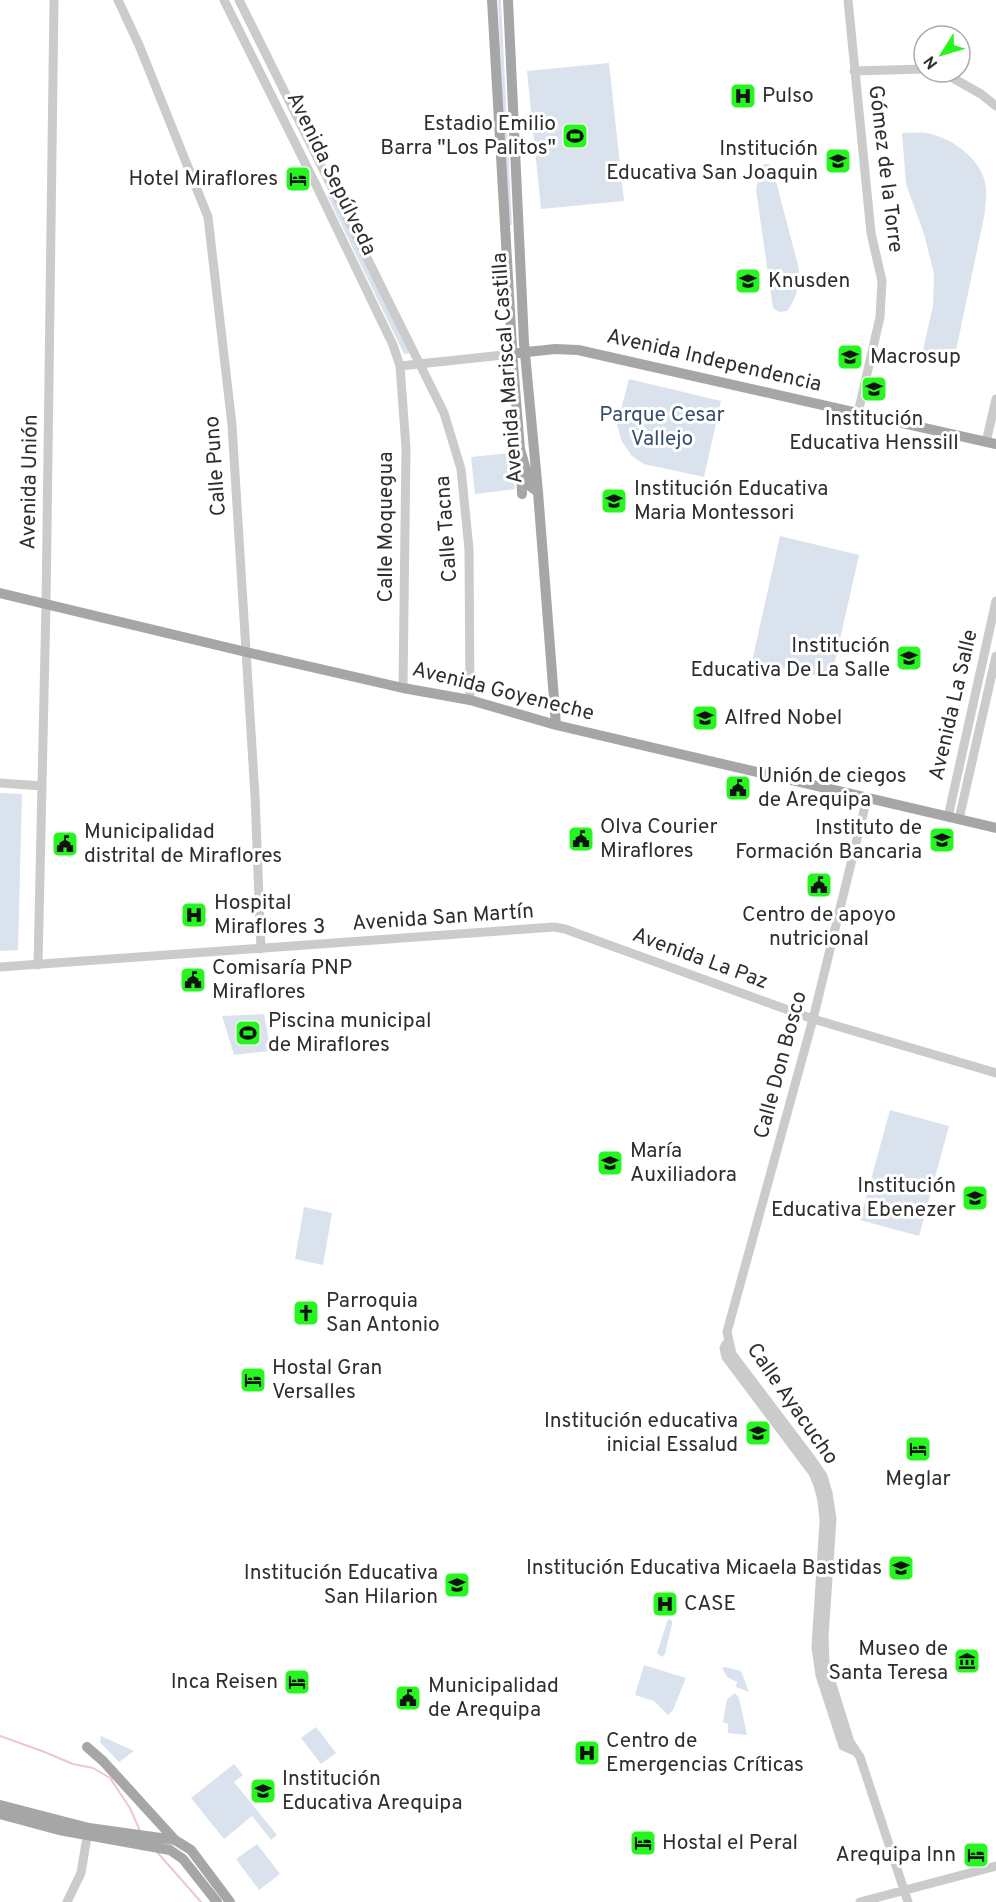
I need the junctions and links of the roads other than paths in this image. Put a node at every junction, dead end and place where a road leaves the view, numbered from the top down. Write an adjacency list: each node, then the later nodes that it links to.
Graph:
1 (54, 0): 30 (street, Avenida Unión)
2 (118, 0): 31 (street, Calle Puno)
3 (224, 0): 11 (street, Avenida Sepúlveda)
4 (239, 0): 10 (street, Avenida Sepúlveda)
5 (492, 0): 14 (main road, Avenida Mariscal Castilla)
6 (508, 0): 15 (main road, Avenida Mariscal Castilla)
7 (848, 0): 9 (street, Gómez de la Torre)
8 (912, 69): 9 (street)
9 (854, 71): 23 (street, Gómez de la Torre)
10 (277, 77): 11 (street); 20 (street, Avenida Sepúlveda)
11 (265, 81): 21 (street, Avenida Sepúlveda)
12 (963, 84): 13 (street)
13 (996, 106)
14 (505, 227): 15 (main road); 16 (main road, Avenida Mariscal Castilla)
15 (518, 229): 17 (main road, Avenida Mariscal Castilla)
16 (506, 251): 17 (main road); 19 (main road, Avenida Mariscal Castilla)
17 (519, 253): 18 (main road, Avenida Mariscal Castilla)
18 (525, 351): 19 (main road, Avenida Independencia); 23 (main road, Avenida Independencia); 26 (main road, Avenida Mariscal Castilla)
19 (512, 354): 20 (street, Avenida Independencia); 25 (main road, Avenida Mariscal Castilla)
20 (420, 363): 21 (street, Avenida Independencia); 34 (street, Calle Tacna)
21 (400, 366): 33 (street, Calle Moquegua)
22 (996, 399): 24 (street)
23 (858, 413): 24 (main road, Avenida Independencia)
24 (991, 443)
25 (520, 449): 26 (main road, Avenida Mariscal Castilla); 27 (main road)
26 (538, 492): 35 (main road)
27 (522, 494)
28 (0, 593): 30 (main road, Avenida Goyeneche)
29 (996, 601): 39 (street, Avenida La Salle)
30 (46, 605): 31 (main road, Avenida Goyeneche); 37 (street, Avenida Unión)
31 (246, 652): 33 (main road, Avenida Goyeneche); 42 (street, Calle Puno)
32 (996, 656): 39 (street, Avenida La Salle)
33 (403, 687): 34 (main road, Avenida Goyeneche)
34 (470, 700): 35 (main road, Avenida Goyeneche)
35 (556, 725): 38 (main road, Avenida Goyeneche)
36 (0, 783): 37 (street)
37 (42, 786): 43 (street, Avenida Unión)
38 (867, 798): 39 (main road, Avenida Goyeneche); 45 (street, Calle Don Bosco)
39 (953, 818): 40 (main road, Avenida Goyeneche)
40 (996, 828)
41 (565, 929): 42 (street, Avenida San Martín); 45 (street, Avenida La Paz)
42 (261, 949): 43 (street, Avenida San Martín)
43 (38, 965): 44 (street, Avenida San Martín)
44 (0, 967)
45 (813, 1019): 46 (street, Avenida La Paz); 47 (street, Calle Don Bosco)
46 (996, 1073)
47 (728, 1340): 54 (street, Calle Ayacucho)
48 (87, 1747): 52 (main road)
49 (0, 1805): 51 (main road)
50 (0, 1814): 51 (main road)
51 (88, 1832): 52 (main road); 55 (street); 56 (main road)
52 (175, 1840): 57 (main road)
53 (996, 1866): 54 (street)
54 (904, 1890): 58 (street); 59 (street, Calle Ayacucho)
55 (67, 1902)
56 (217, 1902)
57 (230, 1902)
58 (861, 1902)
59 (908, 1902)

